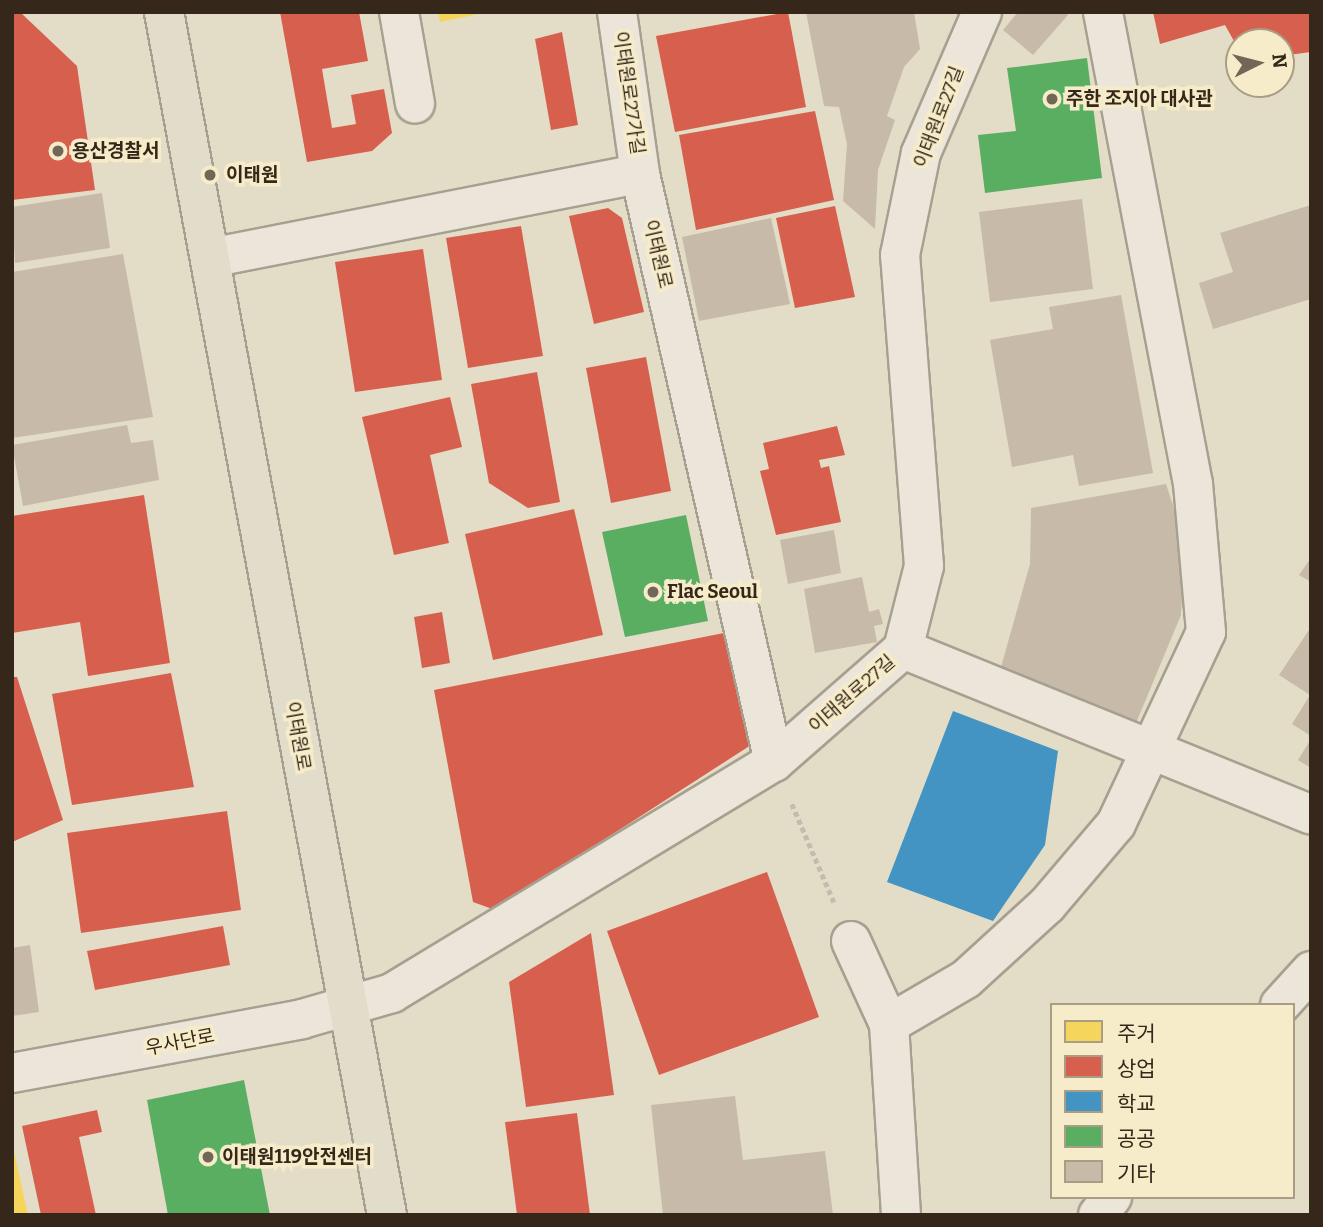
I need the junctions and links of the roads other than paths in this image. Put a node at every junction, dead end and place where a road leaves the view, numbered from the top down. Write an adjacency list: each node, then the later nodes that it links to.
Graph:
1 (164, 12): 8 (main road, 이태원로)
2 (399, 12): 6 (street)
3 (617, 12): 7 (street, 이태원로27가길)
4 (982, 12): 9 (street, 이태원로27길)
5 (1103, 12): 10 (street)
6 (415, 104)
7 (640, 174): 8 (street); 11 (street, 이태원로)
8 (210, 258): 16 (main road, 이태원로)
9 (903, 649): 10 (street); 11 (street, 이태원로27길)
10 (1153, 751): 12 (street); 17 (street)
11 (774, 762): 16 (street, 이태원로27길)
12 (1311, 815)
13 (851, 941): 17 (street)
14 (1311, 971): 15 (street)
15 (1282, 1003)
16 (347, 1007): 18 (street, 우사단로); 20 (main road, 이태원로)
17 (889, 1024): 21 (street)
18 (12, 1073)
19 (1110, 1199): 22 (street)
20 (387, 1215)
21 (901, 1215)
22 (1098, 1215)

